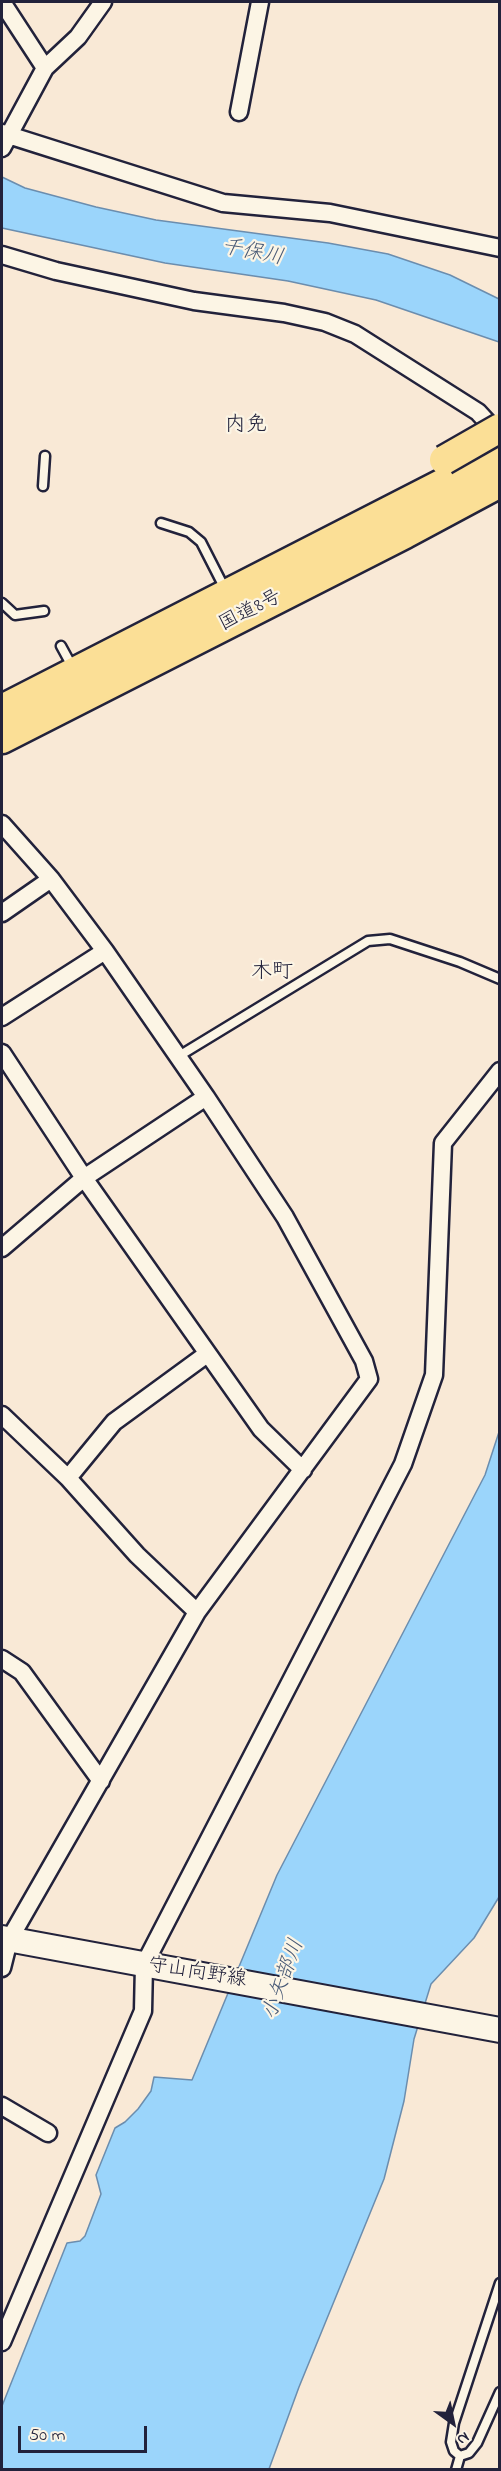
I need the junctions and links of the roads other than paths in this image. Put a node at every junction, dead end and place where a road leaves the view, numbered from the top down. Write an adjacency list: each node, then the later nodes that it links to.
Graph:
1 (2, 2): 4 (street)
2 (103, 2): 4 (street)
3 (260, 2): 5 (street)
4 (45, 68): 6 (street)
5 (239, 112)
6 (5, 138): 7 (street)
7 (500, 248)
8 (2, 255): 10 (street)
9 (500, 428): 13 (highway, bridge)
10 (500, 436)
11 (500, 454): 13 (highway)
12 (45, 456): 14 (lane)
13 (448, 469): 17 (highway, 国道8号)
14 (43, 486)
15 (493, 488): 23 (highway, 国道8号)
16 (161, 524): 17 (lane)
17 (227, 593): 21 (highway, 国道8号)
18 (2, 603): 19 (lane)
19 (44, 611)
20 (61, 646): 21 (lane)
21 (75, 671): 22 (highway, 国道8号)
22 (2, 709)
23 (2, 739)
24 (2, 824): 25 (street)
25 (51, 879): 26 (street); 27 (street)
26 (2, 913)
27 (105, 951): 29 (street); 31 (street)
28 (500, 979): 31 (lane)
29 (2, 1017)
30 (2, 1053): 34 (street)
31 (179, 1056): 33 (street)
32 (500, 1071): 44 (street)
33 (206, 1096): 34 (street); 38 (street)
34 (84, 1178): 35 (street); 36 (street)
35 (2, 1248)
36 (207, 1354): 38 (street); 39 (street)
37 (2, 1415): 39 (street)
38 (303, 1470): 40 (street)
39 (68, 1478): 40 (street)
40 (197, 1612): 42 (street)
41 (2, 1659): 42 (street)
42 (101, 1780): 43 (street)
43 (5, 1939): 44 (main road, 守山向野線); 45 (street)
44 (153, 1966): 46 (main road, 守山向野線); 50 (street)
45 (2, 1968)
46 (500, 2030)
47 (2, 2106): 48 (street)
48 (48, 2133)
49 (500, 2283): 52 (lane)
50 (2, 2342)
51 (500, 2392): 52 (lane)
52 (460, 2456): 53 (lane)
53 (456, 2469)

